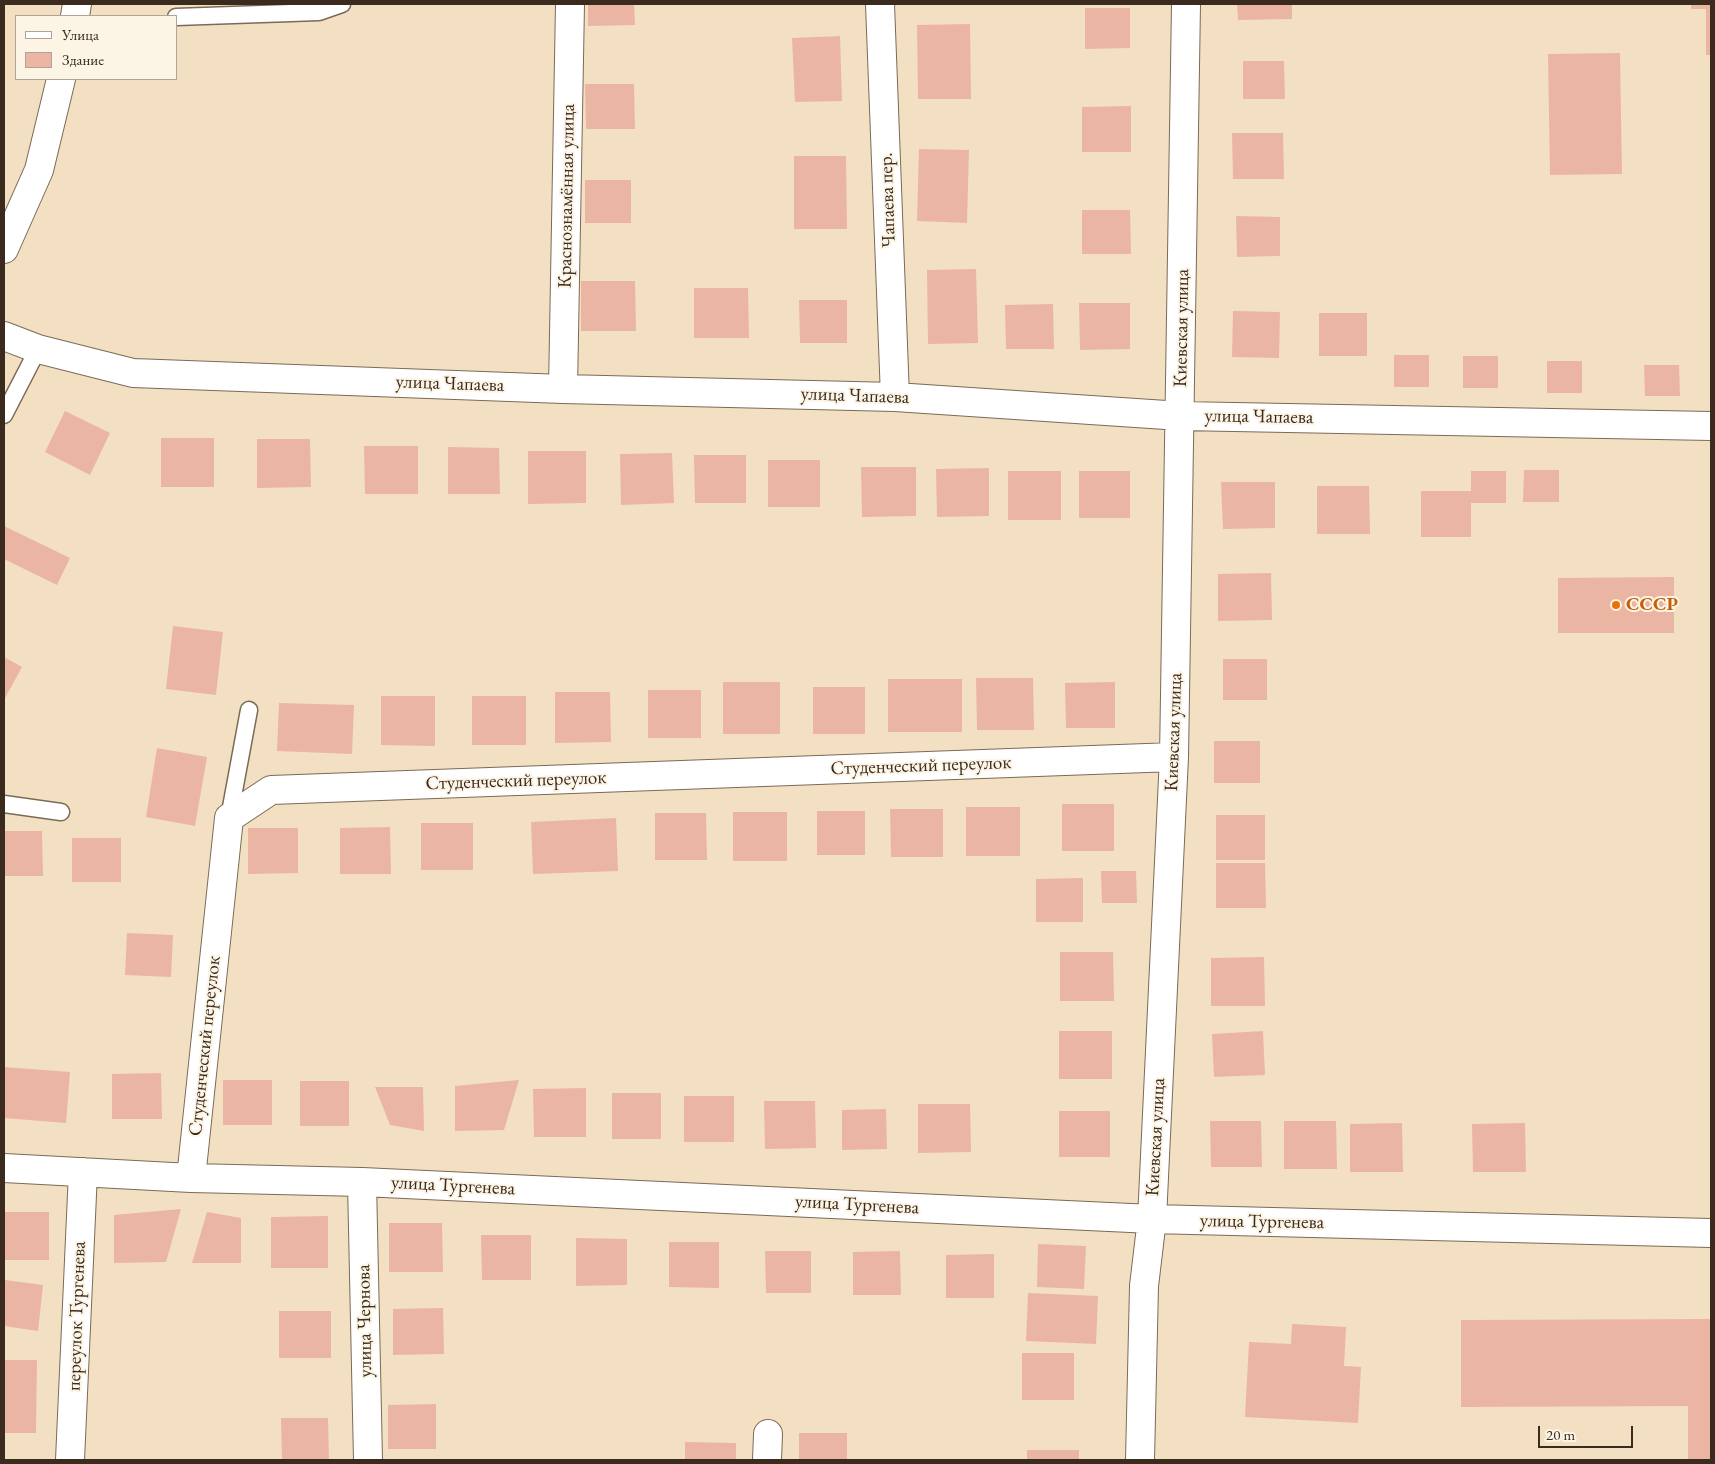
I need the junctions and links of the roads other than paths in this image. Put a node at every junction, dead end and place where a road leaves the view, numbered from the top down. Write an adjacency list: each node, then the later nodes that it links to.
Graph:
1 (342, 4): 5 (lane)
2 (570, 4): 10 (street, Краснознамённая улица)
3 (880, 4): 11 (street, Чапаева пер.)
4 (1186, 4): 13 (street, Киевская улица)
5 (178, 17)
6 (61, 80): 7 (street)
7 (4, 249)
8 (4, 336): 9 (street, улица Чапаева)
9 (38, 349): 10 (street, улица Чапаева); 12 (lane)
10 (563, 388): 11 (street, улица Чапаева)
11 (895, 397): 13 (street, улица Чапаева)
12 (4, 415)
13 (1181, 416): 14 (street, улица Чапаева); 16 (street, Киевская улица)
14 (1711, 426)
15 (249, 710): 19 (lane)
16 (1174, 757): 19 (street, Студенческий переулок); 24 (street, Киевская улица)
17 (4, 804): 18 (lane)
18 (61, 812)
19 (229, 818): 22 (street, Студенческий переулок)
20 (4, 1168): 21 (street, улица Тургенева)
21 (83, 1172): 22 (street, улица Тургенева); 26 (street, переулок Тургенева)
22 (191, 1178): 23 (street, улица Тургенева)
23 (362, 1182): 24 (street, улица Тургенева); 27 (street, улица Чернова)
24 (1152, 1219): 25 (street, улица Тургенева); 28 (street, Киевская улица)
25 (1711, 1233)
26 (70, 1460)
27 (368, 1460)
28 (1140, 1460)

